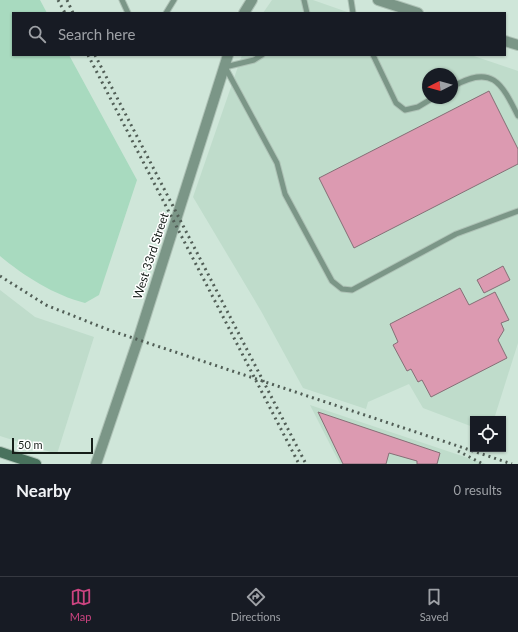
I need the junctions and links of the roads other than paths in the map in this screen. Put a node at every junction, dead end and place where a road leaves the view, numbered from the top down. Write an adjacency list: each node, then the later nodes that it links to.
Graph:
1 (122, 0): 7 (lane)
2 (174, 0): 8 (lane)
3 (252, 0): 9 (street)
4 (304, 0): 10 (lane)
5 (351, 0): 11 (lane)
6 (378, 0): 12 (street)
7 (128, 12)
8 (167, 12)
9 (245, 12)
10 (307, 12)
11 (353, 12)
12 (415, 12)
13 (506, 41): 14 (street)
14 (518, 45)
15 (228, 56): 18 (street, West 33rd Street)
16 (260, 56): 18 (lane)
17 (373, 56): 20 (lane)
18 (225, 66): 22 (lane); 25 (street, West 33rd Street)
19 (458, 83): 21 (lane)
20 (423, 104)
21 (518, 116)
22 (518, 211)
23 (0, 452): 24 (main road)
24 (36, 464)
25 (96, 464)

